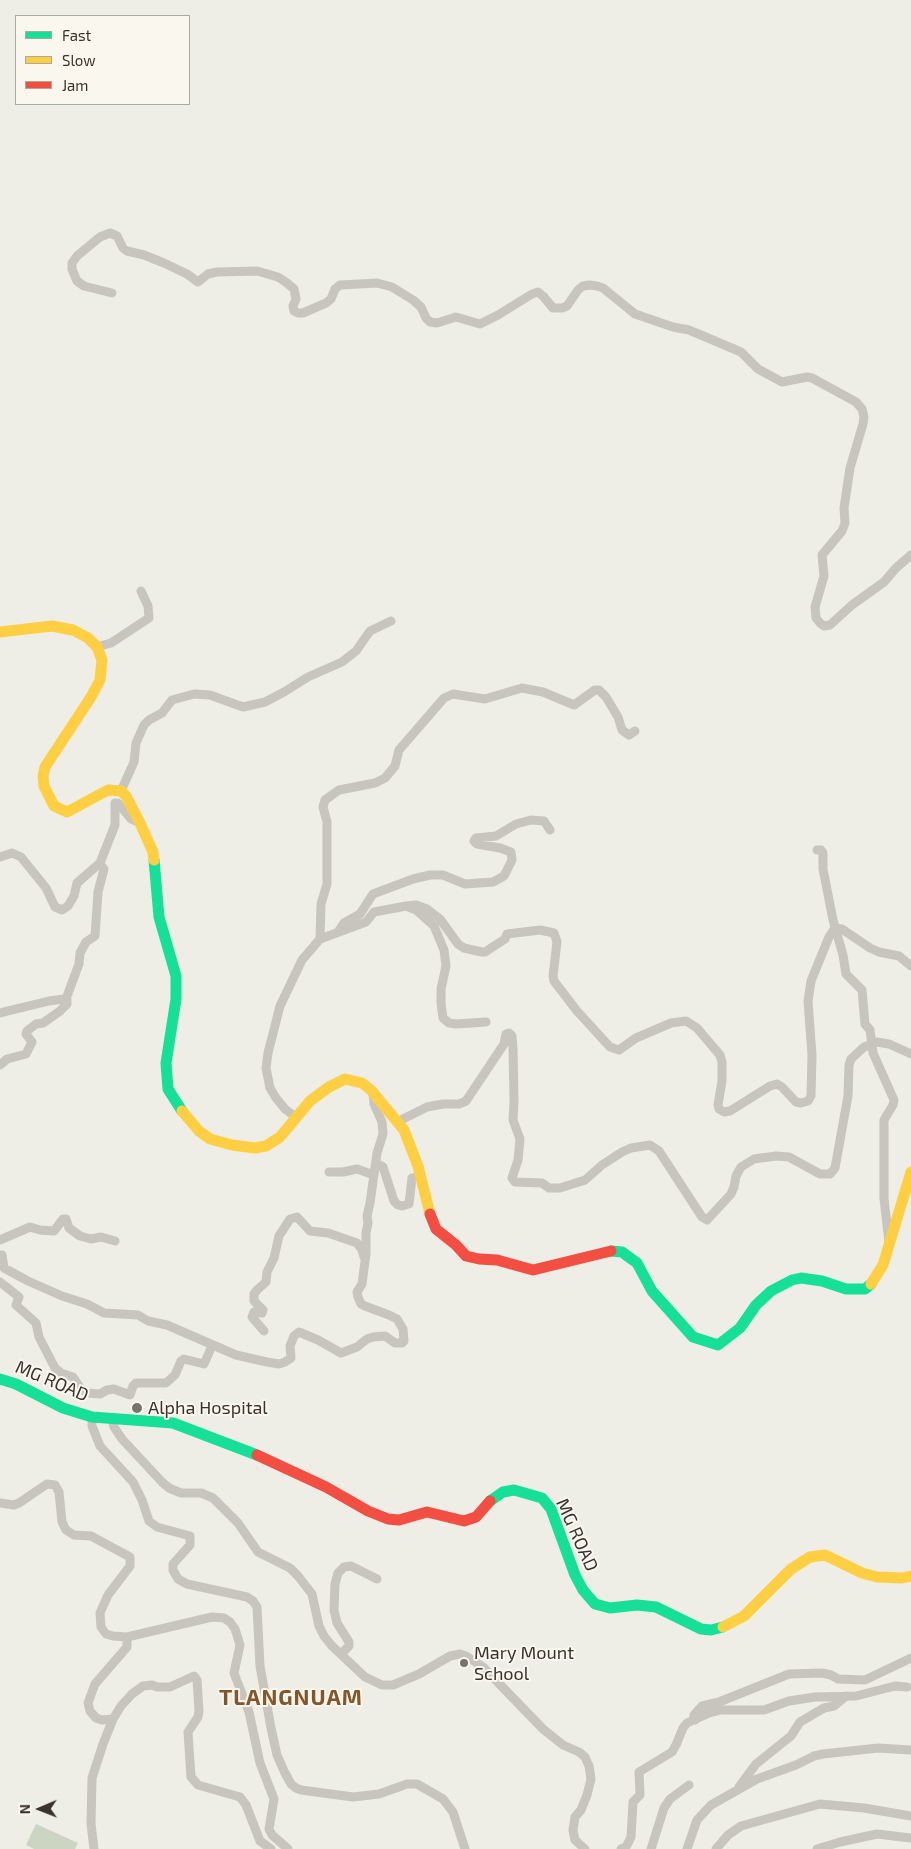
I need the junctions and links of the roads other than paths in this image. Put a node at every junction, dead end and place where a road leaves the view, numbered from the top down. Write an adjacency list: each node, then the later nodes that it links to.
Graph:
1 (112, 294): 2 (street)
2 (911, 555)
3 (140, 591): 6 (street)
4 (391, 621): 8 (street)
5 (0, 632): 6 (main road)
6 (98, 648): 8 (main road)
7 (635, 731): 17 (street)
8 (121, 791): 9 (main road)
9 (140, 823): 13 (street); 26 (main road)
10 (550, 830): 16 (street)
11 (817, 850): 15 (street)
12 (0, 857): 13 (street)
13 (100, 864): 19 (street)
14 (406, 906): 15 (street); 16 (street); 21 (street)
15 (835, 928): 18 (street); 22 (street)
16 (338, 932): 17 (street)
17 (320, 939): 26 (street)
18 (911, 966)
19 (66, 999): 20 (street); 24 (street)
20 (0, 1013)
21 (486, 1022)
22 (871, 1044): 23 (street); 27 (street); 34 (street)
23 (911, 1054)
24 (0, 1065)
25 (373, 1092): 26 (main road); 27 (main road); 28 (street)
26 (297, 1118)
27 (399, 1121): 31 (main road)
28 (374, 1171): 29 (street); 31 (street); 36 (street)
29 (329, 1172)
30 (911, 1172): 34 (main road)
31 (420, 1176): 34 (main road)
32 (0, 1240): 33 (street)
33 (115, 1241)
34 (889, 1244)
35 (0, 1255): 39 (street)
36 (364, 1259): 38 (street); 39 (street)
37 (0, 1282): 39 (street)
38 (264, 1330)
39 (212, 1346)
40 (0, 1379): 41 (main road, MG ROAD)
41 (92, 1417): 42 (main road, MG ROAD); 61 (street)
42 (112, 1419): 44 (main road, MG ROAD); 47 (street)
43 (0, 1503): 46 (street)
44 (911, 1576)
45 (377, 1579): 47 (street)
46 (127, 1637): 51 (street); 60 (street)
47 (341, 1654): 62 (street)
48 (911, 1658): 52 (street)
49 (907, 1687): 50 (street)
50 (846, 1696): 52 (street); 55 (street)
51 (114, 1718): 58 (street); 59 (street)
52 (695, 1720): 63 (street)
53 (911, 1750): 55 (street)
54 (689, 1785): 64 (street)
55 (737, 1789): 65 (street)
56 (911, 1816): 66 (street)
57 (911, 1838): 67 (street)
58 (94, 1849)
59 (271, 1849)
60 (288, 1849)
61 (466, 1849)
62 (585, 1849)
63 (621, 1849)
64 (651, 1849)
65 (686, 1849)
66 (716, 1849)
67 (817, 1849)

